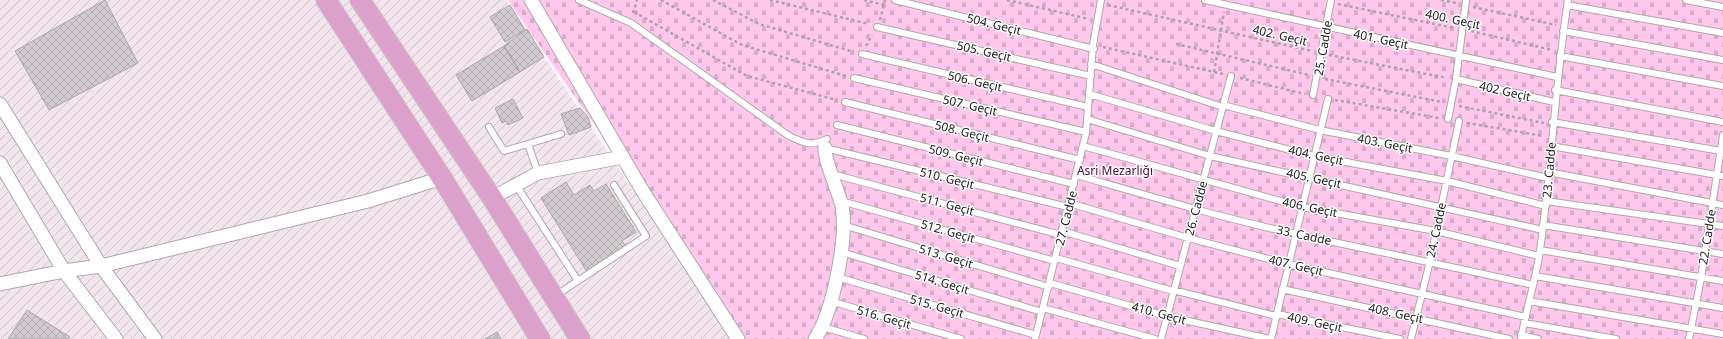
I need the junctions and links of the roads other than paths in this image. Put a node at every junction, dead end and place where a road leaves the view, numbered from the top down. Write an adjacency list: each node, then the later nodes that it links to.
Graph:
1 (326, 0): 67 (main road)
2 (360, 0): 73 (main road)
3 (531, 0): 58 (street)
4 (579, 0): 51 (lane)
5 (895, 0): 17 (lane, 504. Geçit)
6 (1205, 0): 14 (lane, 401. Geçit)
7 (1686, 0): 12 (lane)
8 (1330, 1): 14 (lane, 25. Cadde)
9 (1101, 2): 17 (lane, 27. Cadde)
10 (1466, 3): 20 (lane)
11 (1568, 3): 15 (lane, 23. Cadde); 16 (lane)
12 (1723, 7)
13 (877, 27): 23 (lane, 505. Geçit)
14 (1326, 28): 20 (lane, 401. Geçit); 31 (lane, 25. Cadde)
15 (1564, 29): 19 (lane, 23. Cadde); 21 (lane)
16 (1723, 33)
17 (1094, 49): 22 (lane, 27. Cadde)
18 (862, 54): 37 (lane, 506. Geçit)
19 (1560, 54): 25 (lane, 23. Cadde); 28 (lane)
20 (1459, 55): 25 (lane, 401. Geçit); 27 (lane)
21 (1723, 60)
22 (1091, 64): 23 (lane, 27. Cadde); 36 (lane, 403. Geçit)
23 (1091, 76): 30 (lane, 27. Cadde)
24 (1231, 76): 36 (lane, 26. Cadde)
25 (1557, 77): 29 (lane, 23. Cadde)
26 (854, 78): 47 (lane, 507. Geçit)
27 (1456, 79): 34 (lane, 402 Geçit); 39 (lane)
28 (1723, 86)
29 (1555, 90): 34 (lane, 23. Cadde); 41 (lane)
30 (1089, 94): 37 (lane, 27. Cadde); 46 (lane, 404. Geçit)
31 (1313, 96)
32 (1328, 99): 45 (lane)
33 (845, 102): 59 (lane, 508. Geçit)
34 (1554, 102): 42 (lane, 23. Cadde)
35 (0, 104): 97 (street)
36 (1223, 106): 45 (lane, 403. Geçit); 46 (lane, 26. Cadde)
37 (1088, 107): 38 (lane, 27. Cadde)
38 (1087, 119): 47 (lane, 27. Cadde); 55 (lane, 405. Geçit)
39 (1448, 119)
40 (1459, 121): 57 (lane, 24. Cadde)
41 (1723, 122)
42 (1552, 124): 53 (lane, 23. Cadde); 54 (lane)
43 (837, 125): 70 (lane, 509. Geçit)
44 (489, 127): 50 (lane)
45 (1320, 130): 56 (lane); 57 (lane, 403. Geçit)
46 (1216, 131): 55 (lane, 26. Cadde); 56 (lane, 404. Geçit)
47 (1086, 132): 52 (lane, 27. Cadde)
48 (561, 134): 50 (lane)
49 (1723, 135): 54 (lane, 22. Cadde)
50 (528, 144): 61 (lane)
51 (826, 144): 62 (street); 78 (lane, 510. Geçit)
52 (1083, 146): 59 (lane, 27. Cadde); 68 (lane, 406. Geçit)
53 (1551, 146): 64 (lane, 23. Cadde); 65 (lane)
54 (1721, 154): 65 (lane, 22. Cadde)
55 (1210, 156): 66 (lane, 405. Geçit); 68 (lane, 26. Cadde)
56 (1314, 156): 66 (lane); 69 (lane, 404. Geçit)
57 (1452, 156): 64 (lane, 403. Geçit); 69 (lane, 24. Cadde)
58 (623, 157): 61 (street); 131 (street)
59 (1080, 160): 63 (lane, 27. Cadde)
60 (0, 163): 99 (street)
61 (538, 173): 71 (street)
62 (832, 174): 74 (street); 87 (lane, 511. Geçit)
63 (1076, 175): 70 (lane, 27. Cadde); 81 (lane, 33. Cadde)
64 (1548, 175): 75 (lane, 403. Geçit); 76 (lane, 23. Cadde)
65 (1720, 175): 75 (lane, 22. Cadde)
66 (1308, 177): 79 (lane, 405. Geçit); 80 (lane)
67 (442, 178): 97 (street); 129 (main road)
68 (1203, 180): 80 (lane, 406. Geçit); 81 (lane, 26. Cadde)
69 (1447, 181): 76 (lane, 404. Geçit); 79 (lane, 24. Cadde)
70 (1074, 184): 78 (lane, 27. Cadde)
71 (516, 185): 73 (street); 103 (lane)
72 (614, 185): 103 (lane)
73 (492, 198): 111 (main road)
74 (840, 200): 83 (street); 94 (lane, 512. Geçit)
75 (1712, 203): 77 (lane, 403. Geçit); 82 (lane, 22. Cadde)
76 (1546, 204): 82 (lane, 404. Geçit); 85 (lane, 23. Cadde)
77 (1723, 204)
78 (1069, 205): 87 (lane, 27. Cadde); 89 (lane, 407. Geçit)
79 (1441, 206): 85 (lane, 405. Geçit); 86 (lane, 24. Cadde)
80 (1302, 207): 86 (lane, 406. Geçit); 88 (lane)
81 (1196, 210): 88 (lane, 33. Cadde); 89 (lane, 26. Cadde)
82 (1710, 223): 84 (lane, 404. Geçit); 90 (lane, 22. Cadde)
83 (843, 225): 91 (street); 106 (lane, 513. Geçit)
84 (1723, 226)
85 (1543, 227): 90 (lane, 405. Geçit); 92 (lane, 23. Cadde)
86 (1436, 231): 92 (lane, 406. Geçit); 95 (lane, 24. Cadde)
87 (1062, 233): 94 (lane, 27. Cadde); 98 (lane)
88 (1296, 234): 95 (lane, 33. Cadde); 96 (lane)
89 (1188, 238): 96 (lane, 407. Geçit); 98 (lane, 26. Cadde)
90 (1705, 251): 93 (lane, 405. Geçit); 102 (lane, 22. Cadde)
91 (841, 252): 101 (street); 116 (lane, 514. Geçit)
92 (1539, 253): 100 (lane, 23. Cadde); 102 (lane, 406. Geçit)
93 (1723, 254)
94 (1056, 259): 106 (lane, 27. Cadde); 109 (lane, 409. Geçit)
95 (1430, 261): 107 (lane, 33. Cadde); 110 (lane, 24. Cadde)
96 (1288, 264): 108 (lane); 110 (lane, 407. Geçit)
97 (101, 266): 99 (street); 128 (street)
98 (1180, 266): 109 (lane, 26. Cadde)
99 (64, 271): 105 (street); 127 (street)
100 (1535, 276): 107 (lane, 23. Cadde); 114 (lane)
101 (837, 277): 112 (street); 126 (lane, 515. Geçit)
102 (1701, 278): 104 (lane, 406. Geçit); 114 (lane, 22. Cadde)
103 (578, 281): 111 (lane)
104 (1723, 281)
105 (0, 284)
106 (1049, 285): 116 (lane, 27. Cadde); 118 (lane, 410. Geçit)
107 (1533, 285): 113 (lane, 23. Cadde)
108 (1282, 289): 117 (lane); 120 (lane, 408. Geçit)
109 (1173, 290): 117 (lane, 409. Geçit); 118 (lane, 26. Cadde)
110 (1423, 294): 119 (lane, 407. Geçit); 120 (lane, 24. Cadde)
111 (554, 296): 130 (main road)
112 (830, 301): 122 (street); 134 (lane, 516. Geçit)
113 (1529, 301): 119 (lane, 23. Cadde); 123 (lane)
114 (1696, 304): 115 (lane); 123 (lane, 22. Cadde)
115 (1723, 308)
116 (1043, 310): 126 (lane, 27. Cadde); 135 (lane, 514. Geçit)
117 (1276, 315): 137 (lane); 138 (lane, 409. Geçit)
118 (1166, 316): 136 (lane, 26. Cadde); 137 (lane, 410. Geçit)
119 (1526, 317): 121 (lane, 23. Cadde)
120 (1417, 318): 139 (lane, 24. Cadde); 140 (lane, 408. Geçit)
121 (1524, 323): 125 (lane, 23. Cadde); 142 (lane)
122 (823, 327): 132 (street); 133 (lane)
123 (1691, 329): 124 (lane); 143 (lane, 22. Cadde)
124 (1723, 334)
125 (1521, 337): 141 (lane)
126 (1036, 338)
127 (116, 339)
128 (155, 339)
129 (540, 339)
130 (580, 339)
131 (738, 339)
132 (815, 339)
133 (864, 339)
134 (961, 339)
135 (1154, 339)
136 (1161, 339)
137 (1270, 339)
138 (1400, 339)
139 (1412, 339)
140 (1510, 339)
141 (1538, 339)
142 (1616, 339)
143 (1689, 339)

